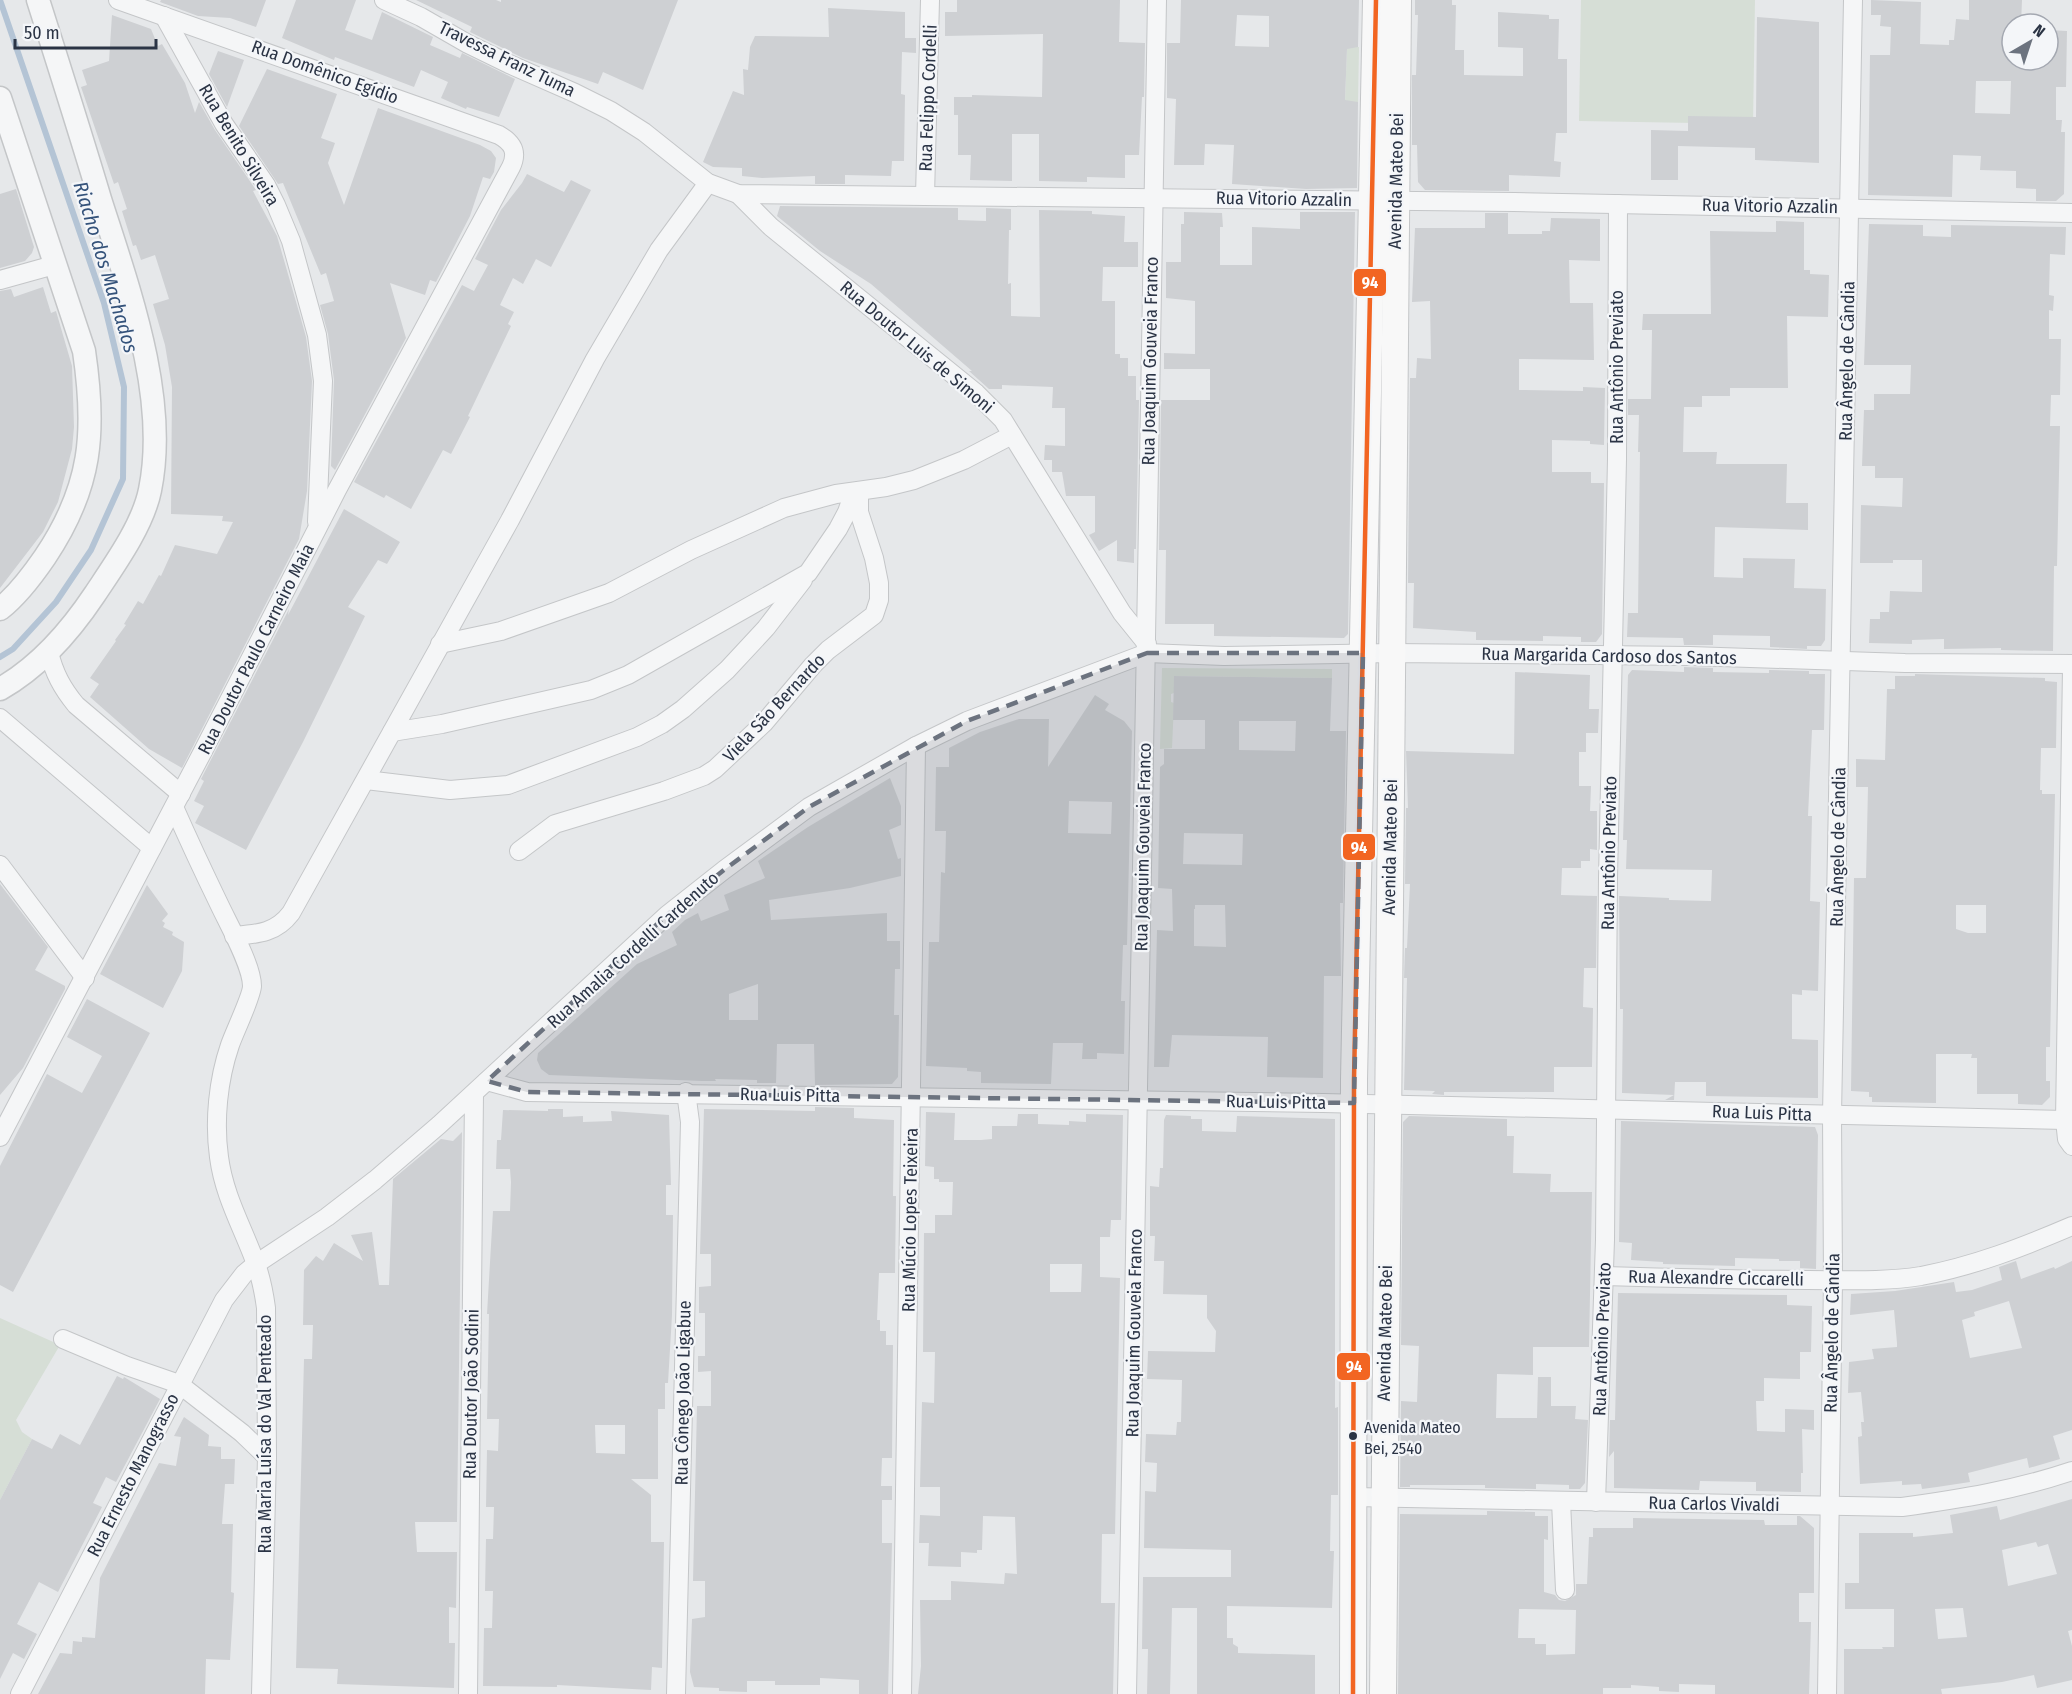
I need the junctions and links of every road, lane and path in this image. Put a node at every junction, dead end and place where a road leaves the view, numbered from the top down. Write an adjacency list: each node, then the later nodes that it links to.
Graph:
1 (38, 0): 30 (street)
2 (118, 0): 9 (street, Rua Domênico Egídio)
3 (384, 0): 11 (street, Travessa Franz Tuma)
4 (930, 0): 15 (street, Rua Felippo Cordelli)
5 (1157, 0): 16 (street, Rua Joaquim Gouveia Franco)
6 (1376, 0): 17 (main road, Avenida Mateo Bei)
7 (1398, 0): 17 (main road, Avenida Mateo Bei)
8 (1853, 0): 19 (street, Rua Ângelo de Cândia)
9 (164, 16): 12 (street, Rua Domênico Egídio); 25 (street, Rua Benito Silveira)
10 (0, 98): 21 (street)
11 (628, 121): 13 (street, Rua Vitorio Azzalin)
12 (514, 162): 25 (street, Rua Doutor Paulo Carneiro Maia)
13 (708, 183): 14 (street, Rua Vitorio Azzalin); 28 (street)
14 (738, 194): 15 (street, Rua Vitorio Azzalin); 23 (street, Rua Doutor Luis de Simoni)
15 (925, 196): 16 (street, Rua Vitorio Azzalin)
16 (1152, 197): 17 (street, Rua Vitorio Azzalin); 29 (street, Rua Joaquim Gouveia Franco)
17 (1384, 200): 18 (street, Rua Vitorio Azzalin); 31 (main road, Avenida Mateo Bei); 32 (main road, Avenida Mateo Bei)
18 (1618, 204): 19 (street, Rua Vitorio Azzalin); 33 (street, Rua Antônio Previato)
19 (1851, 207): 20 (street, Rua Vitorio Azzalin); 34 (street, Rua Ângelo de Cândia)
20 (2072, 213)
21 (54, 265): 22 (street); 27 (street)
22 (0, 280)
23 (1012, 435): 24 (street); 29 (street, Rua Doutor Luis de Simoni)
24 (856, 491): 26 (street); 28 (street); 43 (street, Viela São Bernardo)
25 (317, 530): 41 (street, Rua Doutor Paulo Carneiro Maia)
26 (808, 573): 38 (street); 40 (street)
27 (0, 609)
28 (440, 644): 38 (street)
29 (1147, 648): 31 (street, Rua Margarida Cardoso dos Santos); 39 (street, Rua Amalia Cordelli Cardenuto); 50 (street, Rua Joaquim Gouveia Franco)
30 (49, 652): 36 (street); 41 (street)
31 (1364, 653): 32 (street, Rua Margarida Cardoso dos Santos); 51 (main road, Avenida Mateo Bei)
32 (1392, 653): 33 (street, Rua Margarida Cardoso dos Santos); 52 (main road, Avenida Mateo Bei)
33 (1613, 655): 34 (street, Rua Margarida Cardoso dos Santos); 53 (street, Rua Antônio Previato)
34 (1841, 661): 35 (street, Rua Margarida Cardoso dos Santos); 54 (street, Rua Ângelo de Cândia)
35 (2072, 666): 55 (street)
36 (0, 689)
37 (0, 718): 42 (street)
38 (392, 732): 40 (street)
39 (916, 746): 47 (street, Rua Amalia Cordelli Cardenuto); 49 (street, Rua Múcio Lopes Teixeira)
40 (366, 780): 45 (street)
41 (178, 801): 42 (street, Rua Doutor Paulo Carneiro Maia); 45 (street, Rua Maria Luísa do Val Penteado)
42 (152, 848): 46 (street, Rua Doutor Paulo Carneiro Maia)
43 (519, 851)
44 (0, 865): 46 (street)
45 (234, 936): 59 (street, Rua Maria Luísa do Val Penteado)
46 (85, 978): 56 (street, Rua Doutor Paulo Carneiro Maia)
47 (481, 1088): 48 (street, Rua Luis Pitta); 59 (street, Rua Amalia Cordelli Cardenuto); 74 (street, Rua Doutor João Sodini)
48 (686, 1092): 49 (street, Rua Luis Pitta); 75 (street, Rua Cônego João Ligabue)
49 (912, 1097): 50 (street, Rua Luis Pitta); 76 (street, Rua Múcio Lopes Teixeira)
50 (1138, 1099): 51 (street, Rua Luis Pitta); 77 (street, Rua Joaquim Gouveia Franco)
51 (1354, 1103): 52 (street, Rua Luis Pitta); 66 (main road, Avenida Mateo Bei)
52 (1387, 1104): 53 (street, Rua Luis Pitta); 67 (main road, Avenida Mateo Bei)
53 (1606, 1108): 54 (street, Rua Luis Pitta); 60 (street, Rua Antônio Previato)
54 (1832, 1115): 55 (street, Rua Luis Pitta); 61 (street, Rua Ângelo de Cândia)
55 (2065, 1120): 57 (street)
56 (0, 1137)
57 (2072, 1146)
58 (2072, 1226): 61 (street, Rua Alexandre Ciccarelli)
59 (256, 1264): 63 (street, Rua Ernesto Manograsso); 64 (street, Rua Maria Luísa do Val Penteado)
60 (1604, 1276): 61 (street, Rua Alexandre Ciccarelli); 69 (street, Rua Antônio Previato)
61 (1833, 1280): 70 (street, Rua Ângelo de Cândia)
62 (63, 1339): 63 (street)
63 (179, 1384): 64 (street); 72 (street, Rua Ernesto Manograsso)
64 (267, 1457): 73 (street, Rua Maria Luísa do Val Penteado)
65 (2072, 1471): 70 (street, Rua Carlos Vivaldi)
66 (1353, 1497): 67 (street, Rua Carlos Vivaldi); 78 (main road, Avenida Mateo Bei)
67 (1384, 1498): 68 (street, Rua Carlos Vivaldi); 79 (main road, Avenida Mateo Bei)
68 (1561, 1501): 69 (street, Rua Carlos Vivaldi); 71 (street)
69 (1596, 1502): 70 (street, Rua Carlos Vivaldi)
70 (1830, 1506): 80 (street, Rua Ângelo de Cândia)
71 (1565, 1590)
72 (20, 1694)
73 (261, 1694)
74 (468, 1694)
75 (676, 1694)
76 (902, 1694)
77 (1127, 1694)
78 (1353, 1694)
79 (1383, 1694)
80 (1827, 1694)

